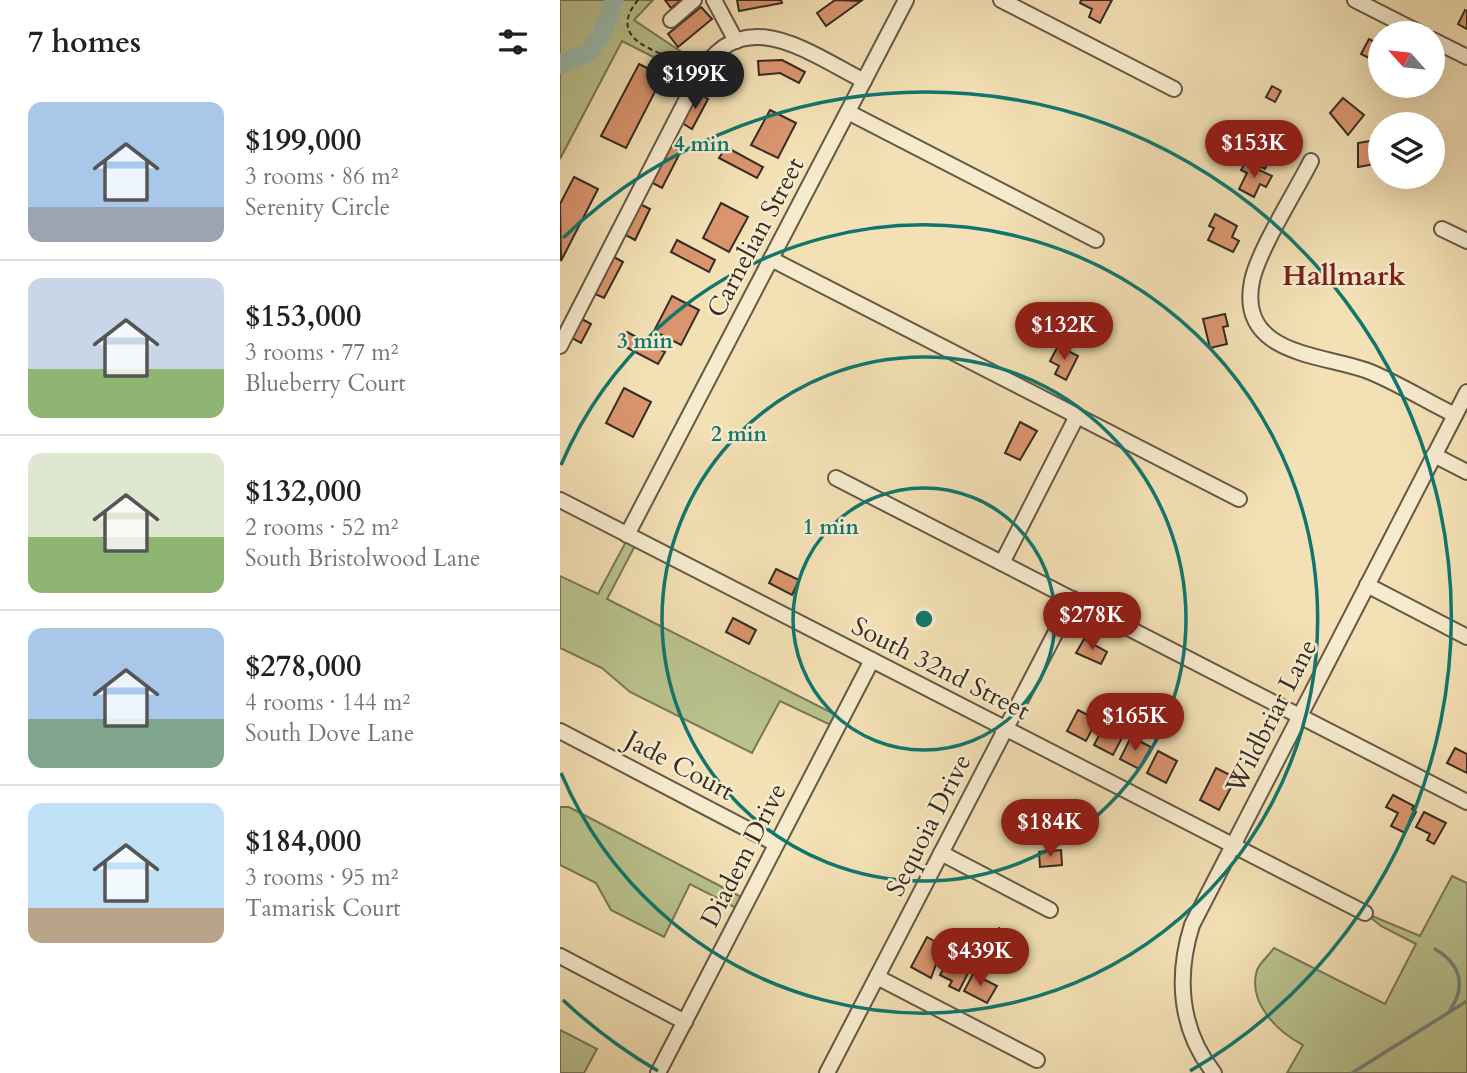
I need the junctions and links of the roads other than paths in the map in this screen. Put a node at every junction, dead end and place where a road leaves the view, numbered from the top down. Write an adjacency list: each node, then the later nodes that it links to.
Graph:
1 (694, 0): 6 (street)
2 (714, 0): 8 (street)
3 (906, 0): 11 (street, Carnelian Street)
4 (1001, 0): 12 (street)
5 (1355, 0): 7 (street)
6 (671, 20)
7 (1396, 21)
8 (736, 41): 11 (street); 19 (street)
9 (1446, 46): 10 (street)
10 (1467, 57)
11 (864, 81): 13 (street, Carnelian Street)
12 (1174, 89)
13 (848, 112): 16 (street); 18 (street, Carnelian Street)
14 (1311, 160): 21 (street)
15 (1442, 229): 17 (street)
16 (1096, 240)
17 (1467, 241)
18 (771, 260): 22 (street); 28 (street, Carnelian Street)
19 (560, 346)
20 (1467, 392): 21 (street, Wildbriar Lane)
21 (1455, 415): 23 (street, Wildbriar Lane)
22 (1077, 416): 26 (street); 29 (street)
23 (1434, 455): 24 (street); 30 (street, Wildbriar Lane)
24 (1467, 472)
25 (836, 478): 29 (street)
26 (1239, 499)
27 (560, 500): 28 (street, South 32nd Street)
28 (627, 535): 33 (street, South 32nd Street)
29 (1002, 563): 31 (street)
30 (1367, 585): 32 (street); 34 (street, Wildbriar Lane)
31 (1073, 599): 34 (street); 35 (street, Sequoia Drive)
32 (1467, 637)
33 (872, 660): 35 (street, South 32nd Street); 38 (street, Diadem Drive)
34 (1299, 715): 37 (street); 39 (street, Wildbriar Lane)
35 (1006, 729): 39 (street, South 32nd Street); 40 (street, Sequoia Drive)
36 (560, 731): 38 (street, Jade Court)
37 (1467, 802)
38 (776, 844): 45 (street, Diadem Drive)
39 (1232, 844): 42 (street, South 32nd Street); 49 (street, Wildbriar Lane)
40 (941, 853): 41 (street); 44 (street, Sequoia Drive)
41 (1050, 909)
42 (1365, 913)
43 (560, 956): 45 (street)
44 (877, 977): 46 (street); 48 (street, Sequoia Drive)
45 (685, 1021): 47 (street, Diadem Drive)
46 (1037, 1060)
47 (659, 1073)
48 (827, 1073)
49 (1214, 1073)

